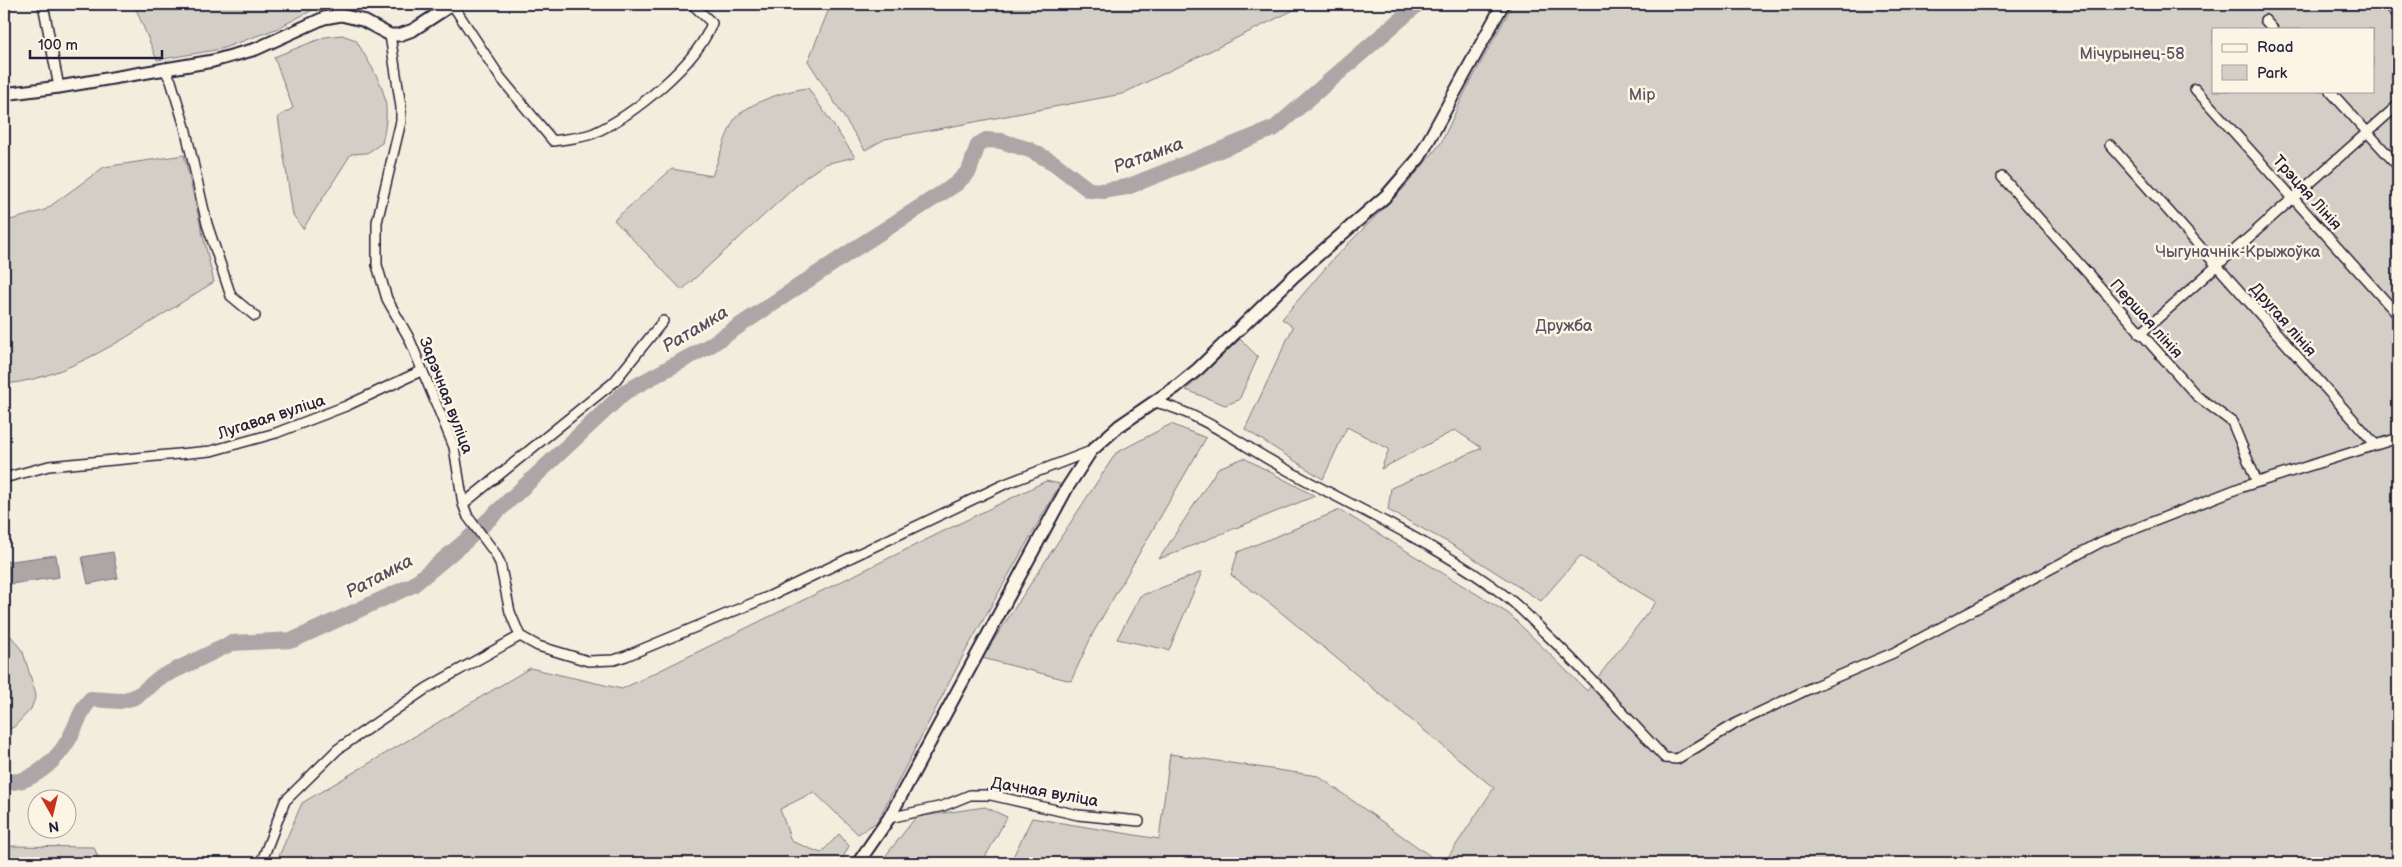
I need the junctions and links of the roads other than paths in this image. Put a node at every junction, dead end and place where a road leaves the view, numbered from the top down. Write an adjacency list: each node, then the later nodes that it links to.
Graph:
1 (43, 4): 13 (street)
2 (334, 4): 8 (street)
3 (452, 4): 4 (street); 11 (street)
4 (692, 4)
5 (1503, 4): 29 (street)
6 (2388, 4): 7 (street)
7 (2398, 14)
8 (341, 15): 11 (street); 12 (street)
9 (2265, 20): 10 (street)
10 (2272, 28)
11 (385, 33): 28 (street, Зарэчная вуліца)
12 (164, 68): 13 (street); 25 (street)
13 (59, 87): 16 (street)
14 (2195, 89): 22 (street, Трэцяя Лінія)
15 (2331, 92): 18 (street)
16 (4, 94)
17 (2398, 104): 18 (street)
18 (2368, 132): 20 (street); 22 (street)
19 (2110, 145): 23 (street, Другая лінія)
20 (2398, 166)
21 (2002, 177): 27 (street, Першая лінія)
22 (2293, 197): 23 (street); 24 (street, Трэцяя Лінія)
23 (2216, 265): 27 (street); 31 (street, Другая лінія)
24 (2398, 315)
25 (255, 316)
26 (663, 321): 35 (street)
27 (2140, 334): 34 (street, Першая лінія)
28 (421, 371): 33 (street, Лугавая вуліца); 35 (street, Зарэчная вуліца)
29 (1155, 402): 32 (street); 34 (street)
30 (2398, 438): 31 (street)
31 (2375, 444): 34 (street)
32 (1091, 451): 36 (street); 37 (street)
33 (4, 478)
34 (2257, 482)
35 (463, 504): 36 (street, Зарэчная вуліца)
36 (520, 636): 39 (street)
37 (889, 818): 38 (street, Дачная вуліца); 40 (street)
38 (1139, 821)
39 (261, 863)
40 (858, 863)

